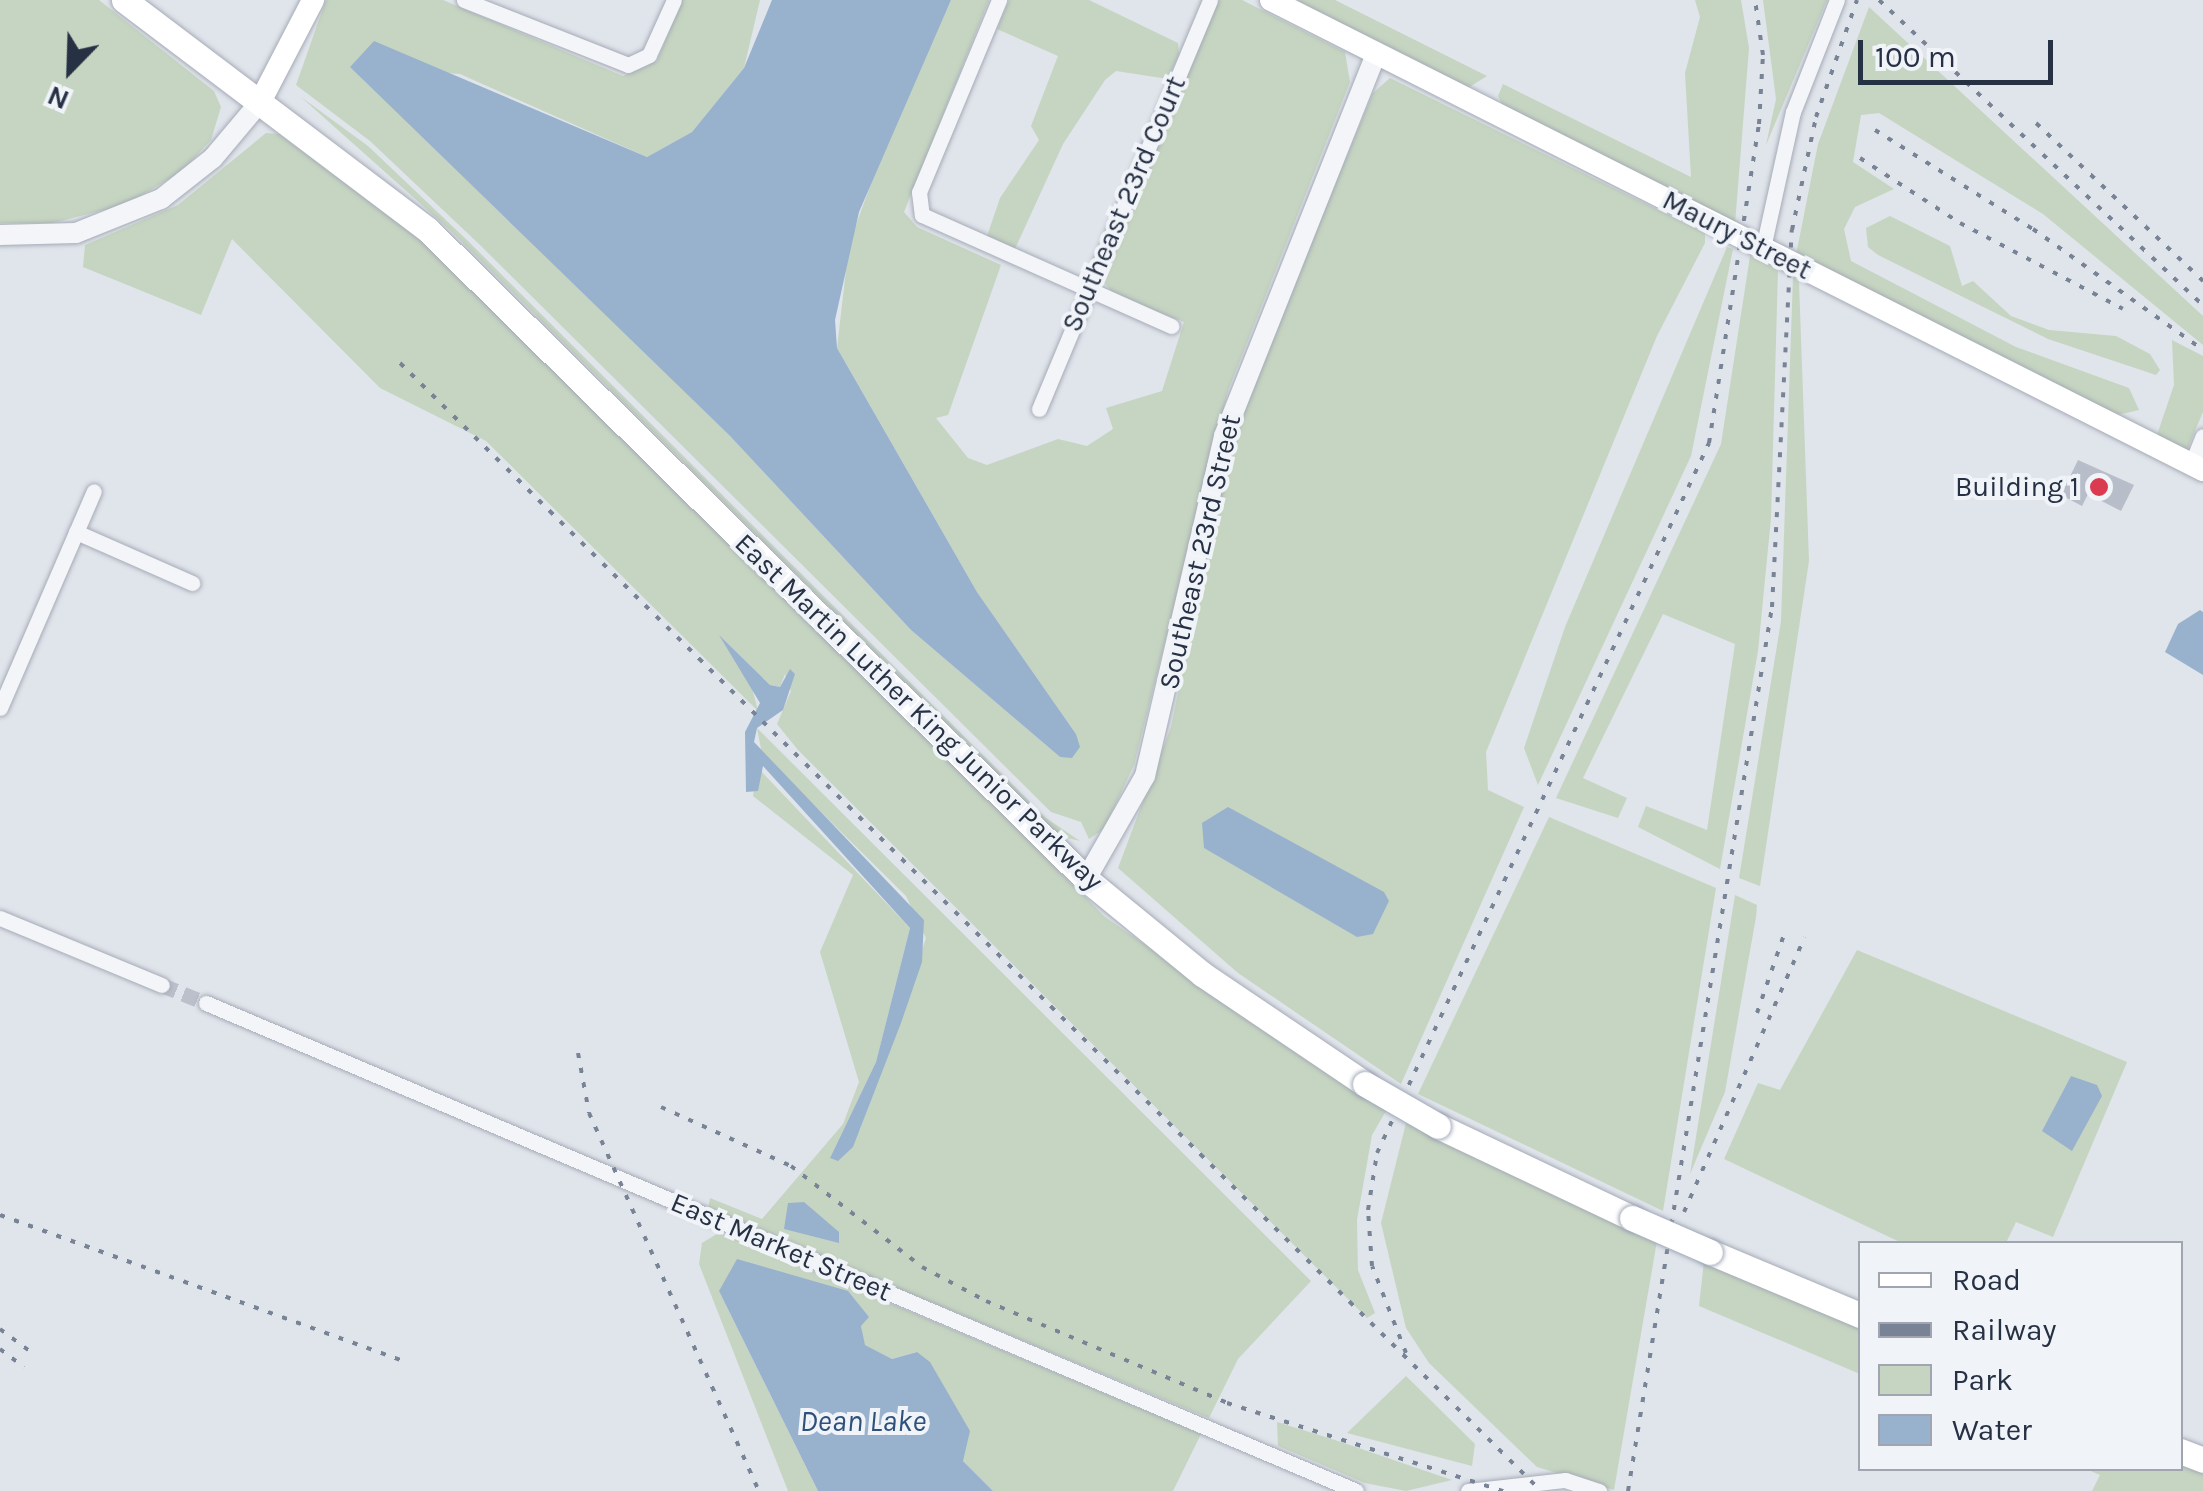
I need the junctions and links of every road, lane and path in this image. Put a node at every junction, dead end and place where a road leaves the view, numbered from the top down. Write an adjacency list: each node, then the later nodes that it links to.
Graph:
1 (124, 0): 10 (main road, East Martin Luther King Junior Parkway)
2 (312, 0): 10 (main road)
3 (464, 0): 4 (street)
4 (674, 0)
5 (1000, 0): 13 (street)
6 (1210, 0): 13 (street, Southeast 23rd Court)
7 (1271, 0): 9 (main road, Maury Street)
8 (1836, 0): 12 (street)
9 (1376, 54): 12 (main road, Maury Street); 22 (street, Southeast 23rd Street)
10 (260, 102): 11 (street); 22 (main road, East Martin Luther King Junior Parkway)
11 (0, 235)
12 (1763, 248): 17 (main road, Maury Street)
13 (1088, 290): 14 (street); 15 (street, Southeast 23rd Court)
14 (1171, 326)
15 (1039, 409)
16 (2203, 436): 17 (street)
17 (2197, 468)
18 (94, 491): 19 (street)
19 (76, 532): 20 (street); 21 (street)
20 (192, 583)
21 (0, 708)
22 (1086, 878): 26 (main road, East Martin Luther King Junior Parkway, bridge)
23 (0, 918): 24 (street)
24 (162, 985)
25 (206, 1003): 27 (street, East Market Street)
26 (1858, 1314)
27 (1356, 1491)
28 (1468, 1491): 29 (street)
29 (1599, 1491)

